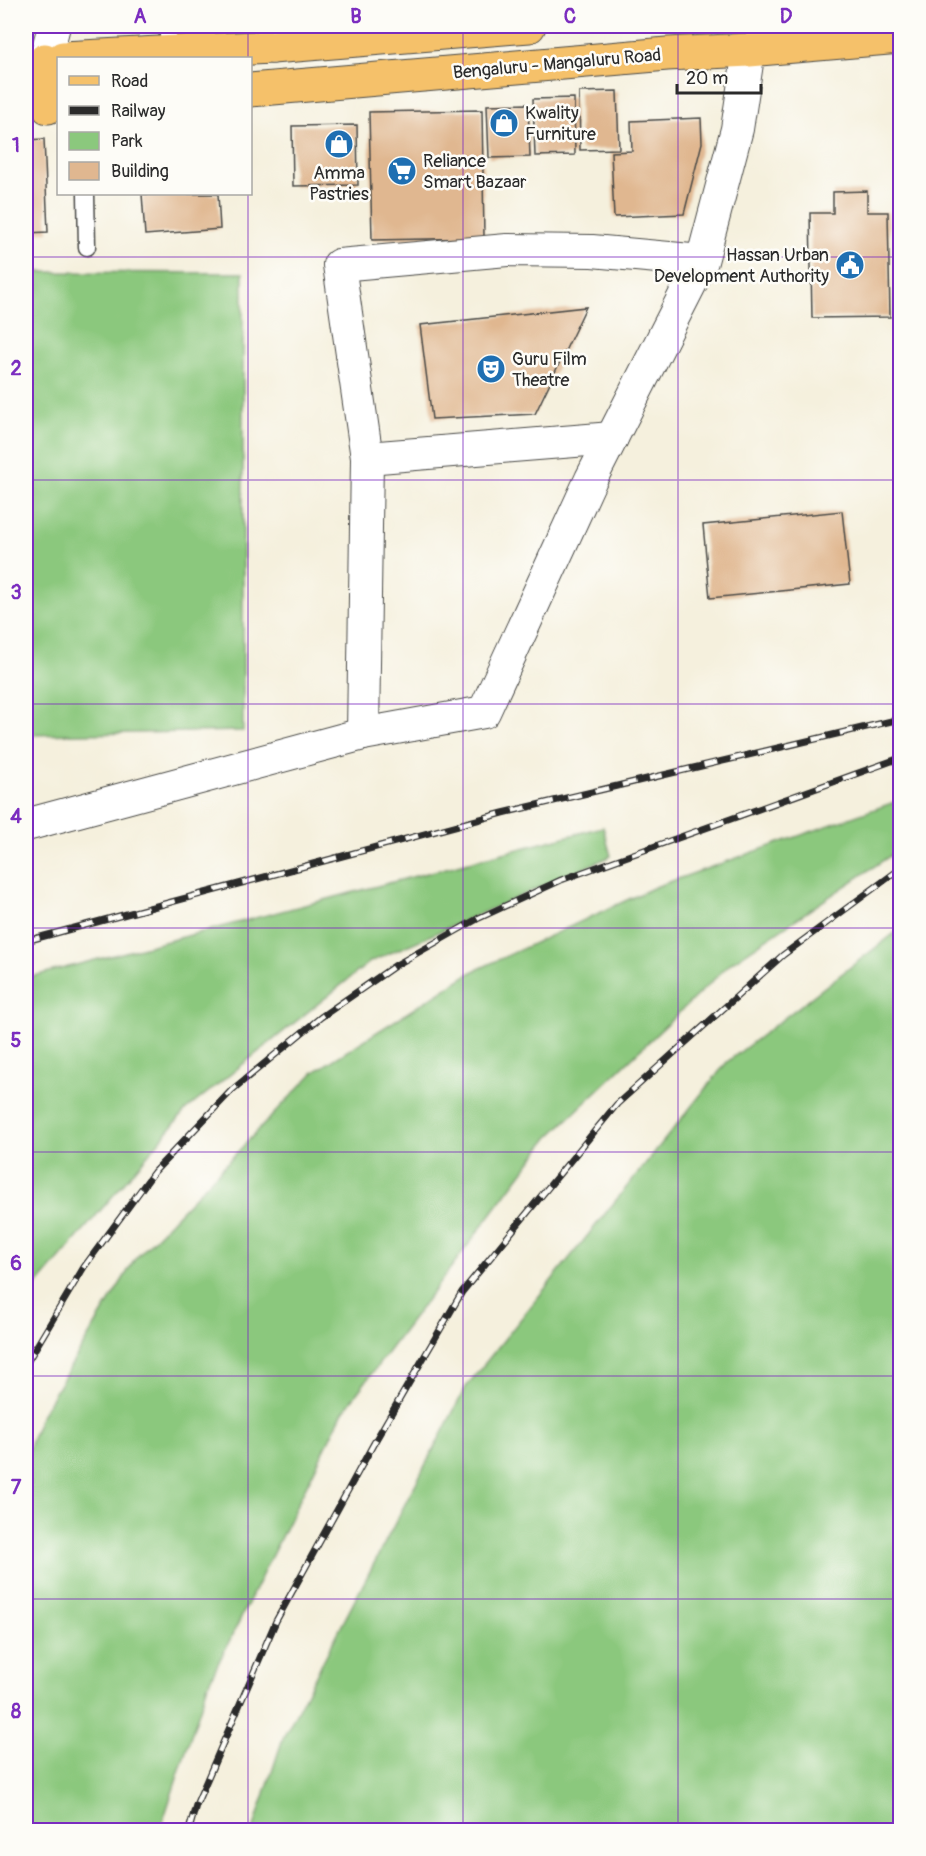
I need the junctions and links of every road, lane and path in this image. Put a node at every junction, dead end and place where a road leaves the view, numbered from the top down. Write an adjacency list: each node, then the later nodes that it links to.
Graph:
1 (54, 26): 8 (street)
2 (529, 26): 3 (main road)
3 (273, 36): 5 (main road); 9 (main road)
4 (900, 37): 6 (main road, Bengaluru - Mangaluru Road)
5 (169, 39): 7 (main road)
6 (749, 50): 9 (main road, Bengaluru - Mangaluru Road); 13 (street)
7 (60, 57)
8 (48, 59): 10 (main road)
9 (262, 89)
10 (44, 108)
11 (86, 195): 12 (lane)
12 (87, 247)
13 (702, 261): 14 (street); 15 (street)
14 (612, 438): 15 (street); 16 (street)
15 (367, 458): 16 (street)
16 (363, 734): 17 (street)
17 (26, 825)

